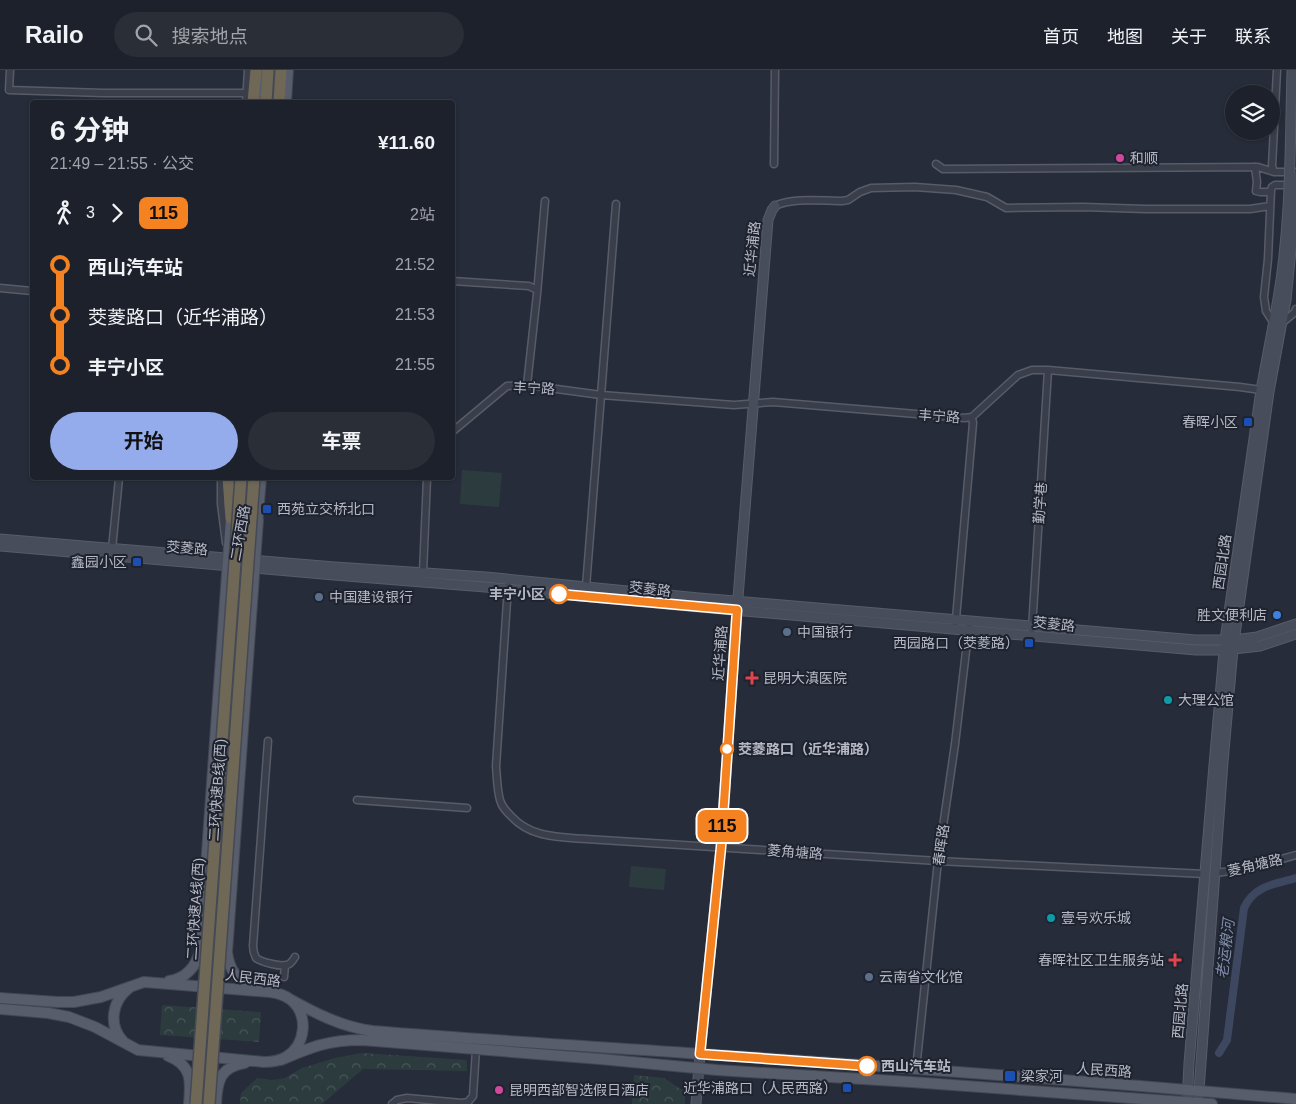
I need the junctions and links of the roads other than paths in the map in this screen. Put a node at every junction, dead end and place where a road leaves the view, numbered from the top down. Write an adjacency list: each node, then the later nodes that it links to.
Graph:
1 (10, 70): 11 (street)
2 (248, 70): 11 (street)
3 (256, 70): 11 (highway)
4 (262, 70): 12 (main road)
5 (268, 70): 13 (highway)
6 (282, 70): 14 (highway)
7 (288, 70): 15 (main road)
8 (775, 70): 16 (street)
9 (1276, 70): 19 (street)
10 (1292, 70): 32 (street, 西园北路, bridge)
11 (250, 98)
12 (259, 100)
13 (266, 100)
14 (279, 100)
15 (286, 100)
16 (774, 164)
17 (936, 164): 18 (street)
18 (1255, 167): 19 (street); 23 (street)
19 (1274, 172): 20 (street)
20 (1296, 172)
21 (1296, 177): 32 (street, 西园北路, bridge)
22 (1296, 185): 23 (street)
23 (1271, 192): 27 (street)
24 (545, 201): 30 (street)
25 (616, 204): 38 (street)
26 (775, 206): 27 (street); 39 (street, 近华浦路)
27 (1270, 206): 34 (street)
28 (455, 281): 30 (street)
29 (0, 288): 31 (street)
30 (537, 290): 36 (street)
31 (30, 291)
32 (1282, 299): 34 (street, 西园北路)
33 (1296, 309): 34 (street)
34 (1277, 323): 37 (street, 西园北路); 66 (street, 西园北路)
35 (1048, 370): 37 (street, 丰宁路); 40 (street, 丰宁路); 64 (street, 勤学巷)
36 (527, 385): 38 (street, 丰宁路); 41 (street, 丰宁路)
37 (1260, 390): 66 (street, 西园北路)
38 (601, 395): 39 (street, 丰宁路); 58 (street)
39 (753, 404): 40 (street, 丰宁路); 59 (street, 近华浦路)
40 (972, 417): 60 (street)
41 (455, 429)
42 (119, 480): 53 (street)
43 (221, 480): 54 (street)
44 (228, 480): 50 (highway)
45 (234, 480): 50 (main road, 二环西路)
46 (241, 480): 98 (highway, 二环快速A线(西), bridge)
47 (254, 480): 99 (highway, 二环快速B线(西), bridge)
48 (261, 480): 55 (main road, 二环西路)
49 (427, 480): 56 (street)
50 (231, 518): 54 (main road, 二环西路)
51 (0, 539): 53 (street, 茭菱路)
52 (0, 546): 54 (street, 茭菱路)
53 (112, 549): 54 (street, 茭菱路)
54 (232, 562): 55 (street, 茭菱路); 55 (main road, 二环西路); 75 (main road)
55 (252, 564): 56 (street, 茭菱路); 57 (street, 茭菱路); 76 (main road)
56 (422, 573): 57 (street, 茭菱路)
57 (508, 585): 58 (street, 茭菱路); 59 (street, 茭菱路); 71 (street, 菱角塘路)
58 (586, 587): 59 (street, 茭菱路)
59 (737, 605): 60 (street, 茭菱路); 63 (street, 茭菱路); 71 (street, 近华浦路)
60 (956, 620): 62 (street, 茭菱路); 63 (street)
61 (1296, 624): 66 (street, 茭菱路)
62 (969, 626): 63 (street, 茭菱路); 64 (street, 茭菱路); 73 (street, 春晖路)
63 (956, 630)
64 (1032, 631): 66 (street, 茭菱路); 67 (street, 茭菱路)
65 (1296, 634): 67 (street, 茭菱路)
66 (1230, 640): 67 (street, 西园北路)
67 (1229, 650): 74 (street, 西园北路)
68 (268, 741): 78 (street)
69 (357, 800): 70 (street)
70 (467, 808)
71 (721, 847): 73 (street, 菱角塘路); 89 (street, 近华浦路)
72 (1296, 855): 74 (street, 菱角塘路)
73 (938, 861): 74 (street, 菱角塘路); 93 (street, 春晖路)
74 (1210, 874): 94 (street, 西园北路)
75 (205, 890): 76 (main road); 80 (main road)
76 (231, 892): 82 (main road)
77 (295, 957): 78 (street)
78 (285, 965): 79 (street)
79 (284, 976)
80 (153, 982): 81 (main road, 人民西路); 82 (main road, 人民西路)
81 (136, 984): 84 (main road, 人民西路); 86 (main road)
82 (270, 992): 83 (main road, 人民西路)
83 (286, 997): 89 (main road, 人民西路); 90 (main road, 人民西路)
84 (0, 998)
85 (0, 1009): 86 (main road)
86 (130, 1047): 88 (main road)
87 (476, 1049): 90 (main road, 人民西路); 92 (main road, 人民西路); 101 (street)
88 (147, 1052): 91 (main road); 97 (main road)
89 (700, 1054): 92 (street, 近华浦路); 93 (main road, 人民西路)
90 (281, 1060): 91 (main road)
91 (264, 1062): 100 (main road)
92 (698, 1069): 96 (main road, 人民西路); 102 (street, 近华浦路)
93 (916, 1069): 94 (main road, 人民西路)
94 (1193, 1090): 95 (main road, 人民西路); 96 (street, 西园北路)
95 (1296, 1099)
96 (1192, 1103): 103 (main road, 人民西路)
97 (189, 1104)
98 (196, 1104)
99 (209, 1104)
100 (216, 1104)
101 (392, 1104)
102 (696, 1104)
103 (1212, 1104)

